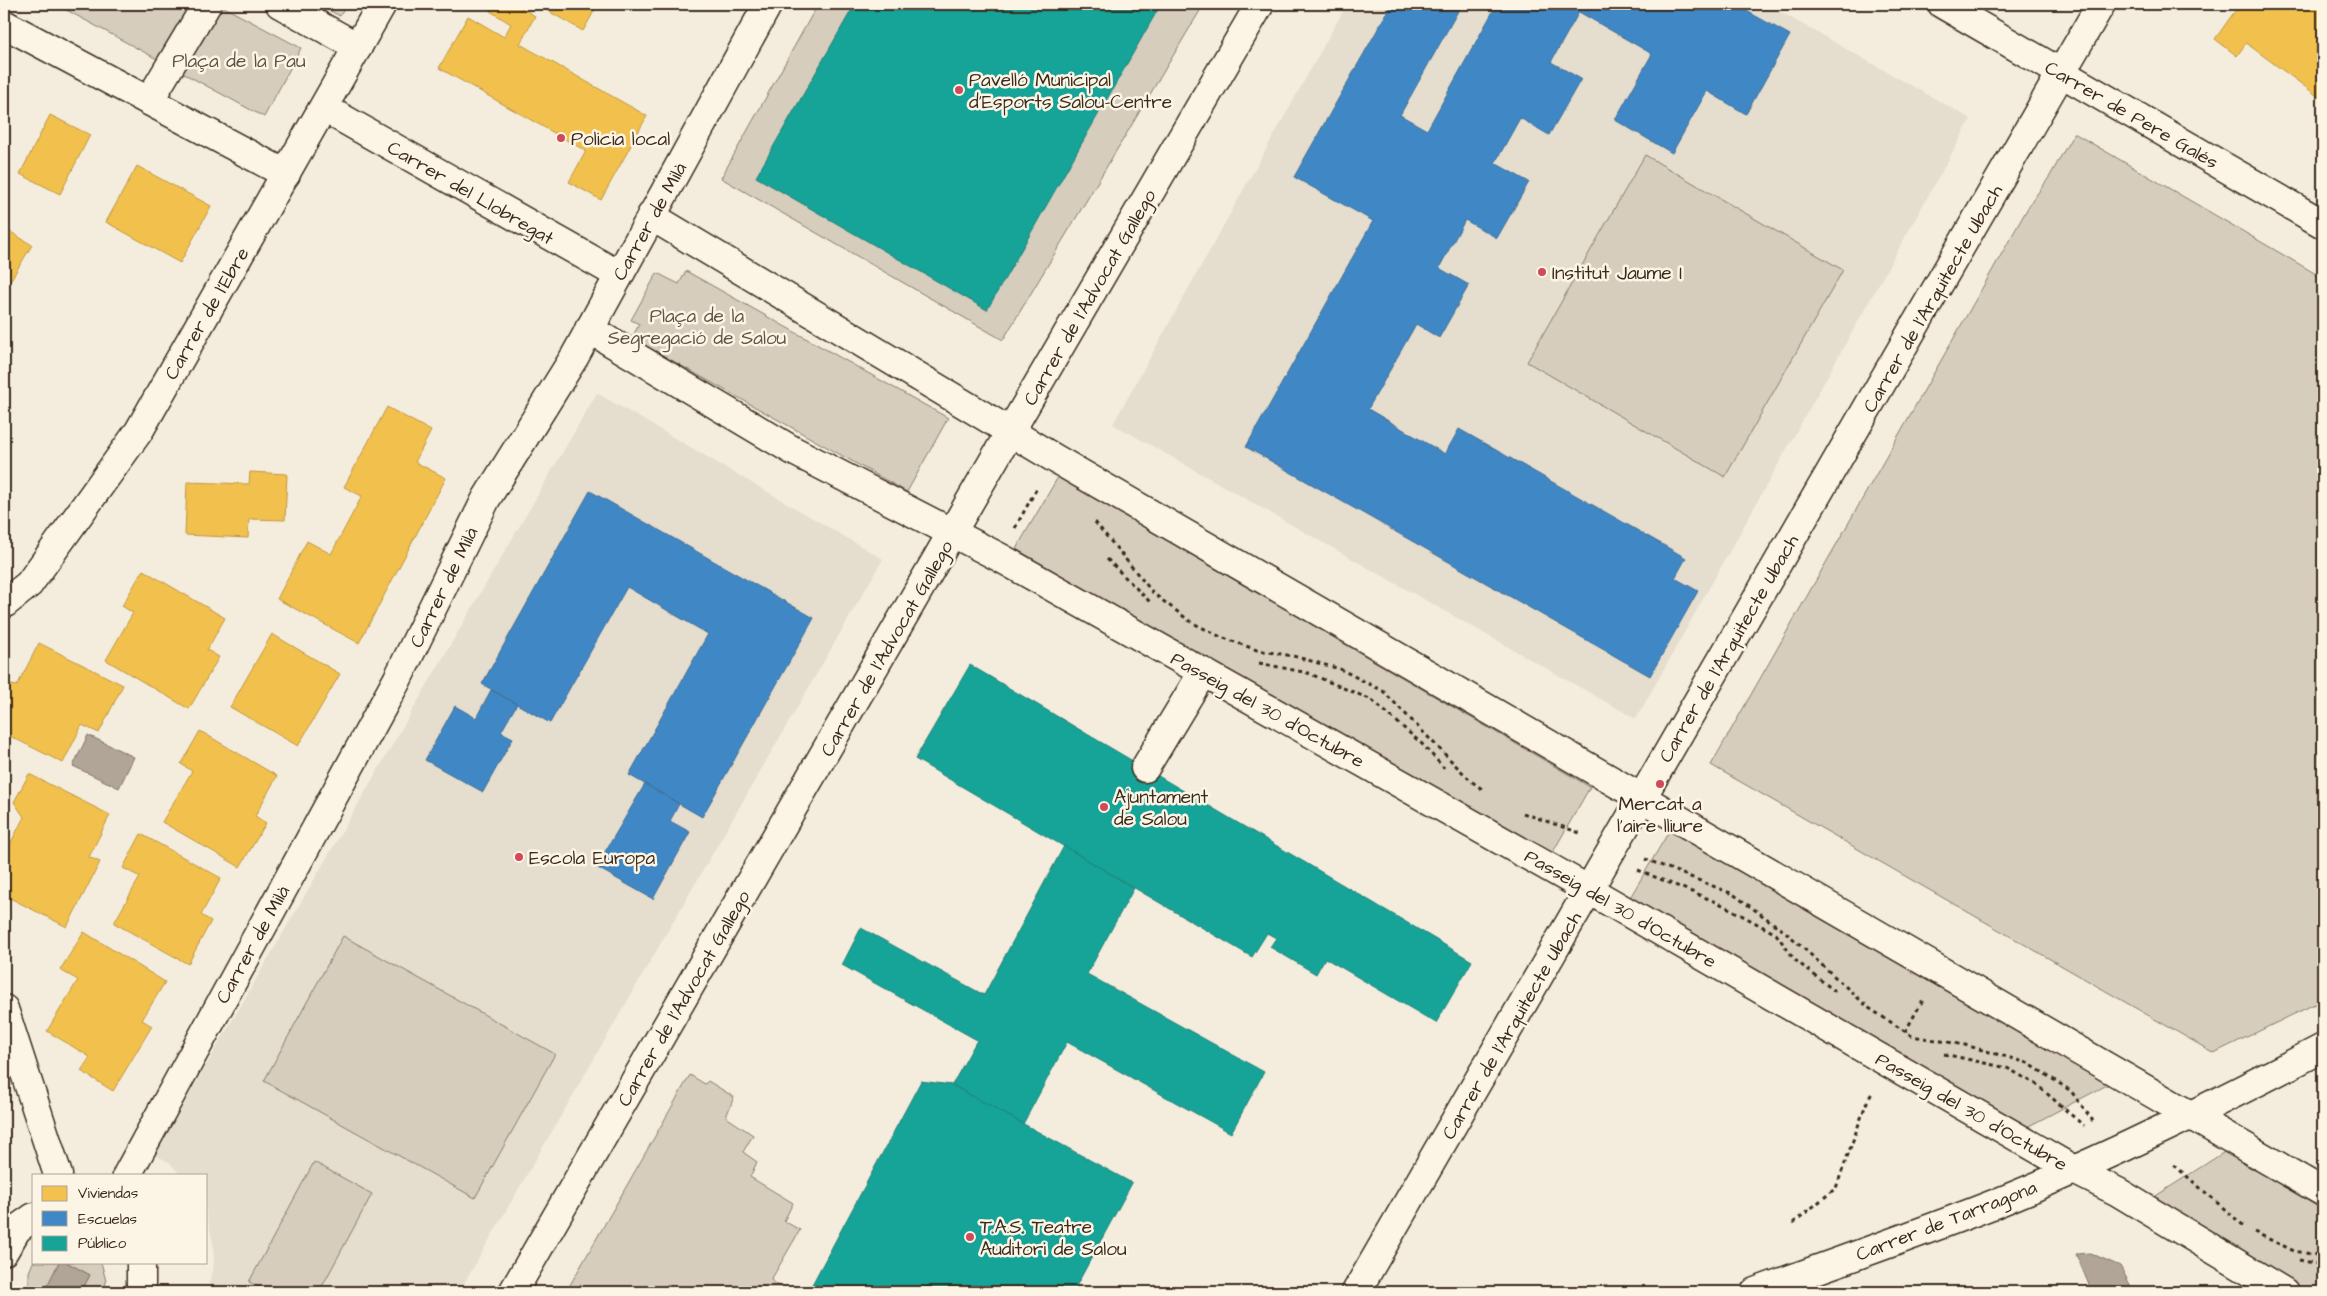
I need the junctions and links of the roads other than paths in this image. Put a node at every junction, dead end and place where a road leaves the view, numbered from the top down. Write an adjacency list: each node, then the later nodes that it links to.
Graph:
1 (6, 4): 9 (street)
2 (207, 4): 13 (street)
3 (280, 4): 11 (street)
4 (382, 4): 11 (street, Carrer de l'Ebre)
5 (768, 4): 16 (street, Carrer de Milà)
6 (1260, 4): 20 (street, Carrer de l'Advocat Gallego)
7 (1942, 4): 12 (street, Carrer de Pere Galés)
8 (2101, 4): 12 (street, Carrer de l'Arquitecte Ubach)
9 (4, 8)
10 (4, 24): 13 (street)
11 (358, 47): 14 (street, Carrer de l'Ebre)
12 (2062, 73): 17 (street, Carrer de Pere Galés); 25 (street, Carrer de l'Arquitecte Ubach)
13 (149, 101): 15 (street)
14 (324, 108): 15 (street, Carrer de l'Ebre); 18 (street, Carrer del Llobregat)
15 (286, 174): 22 (street, Carrer de l'Ebre)
16 (651, 216): 18 (street, Carrer de Milà); 20 (street)
17 (2323, 224)
18 (619, 275): 19 (street, Carrer de Milà)
19 (589, 329): 21 (street); 32 (street, Carrer de Milà)
20 (1010, 432): 21 (street, Carrer de l'Advocat Gallego); 25 (street)
21 (953, 532): 23 (street, Passeig del 30 d'Octubre); 38 (street, Carrer de l'Advocat Gallego)
22 (4, 604)
23 (1202, 672): 24 (street); 26 (street, Passeig del 30 d'Octubre)
24 (1145, 768)
25 (1640, 798): 26 (street, Carrer de l'Arquitecte Ubach); 29 (street)
26 (1589, 890): 30 (street, Passeig del 30 d'Octubre); 39 (street, Carrer de l'Arquitecte Ubach)
27 (4, 1009): 31 (street)
28 (2323, 1048): 29 (street, Carrer de Tarragona)
29 (2191, 1116): 30 (street, Carrer de Tarragona); 33 (street)
30 (2074, 1170): 40 (street, Carrer de Tarragona); 41 (street, Passeig del 30 d'Octubre)
31 (58, 1174)
32 (128, 1174)
33 (2323, 1192)
34 (32, 1219): 35 (street)
35 (4, 1251)
36 (141, 1264): 37 (street)
37 (141, 1292)
38 (513, 1292)
39 (1356, 1292)
40 (1755, 1292)
41 (2284, 1292)

